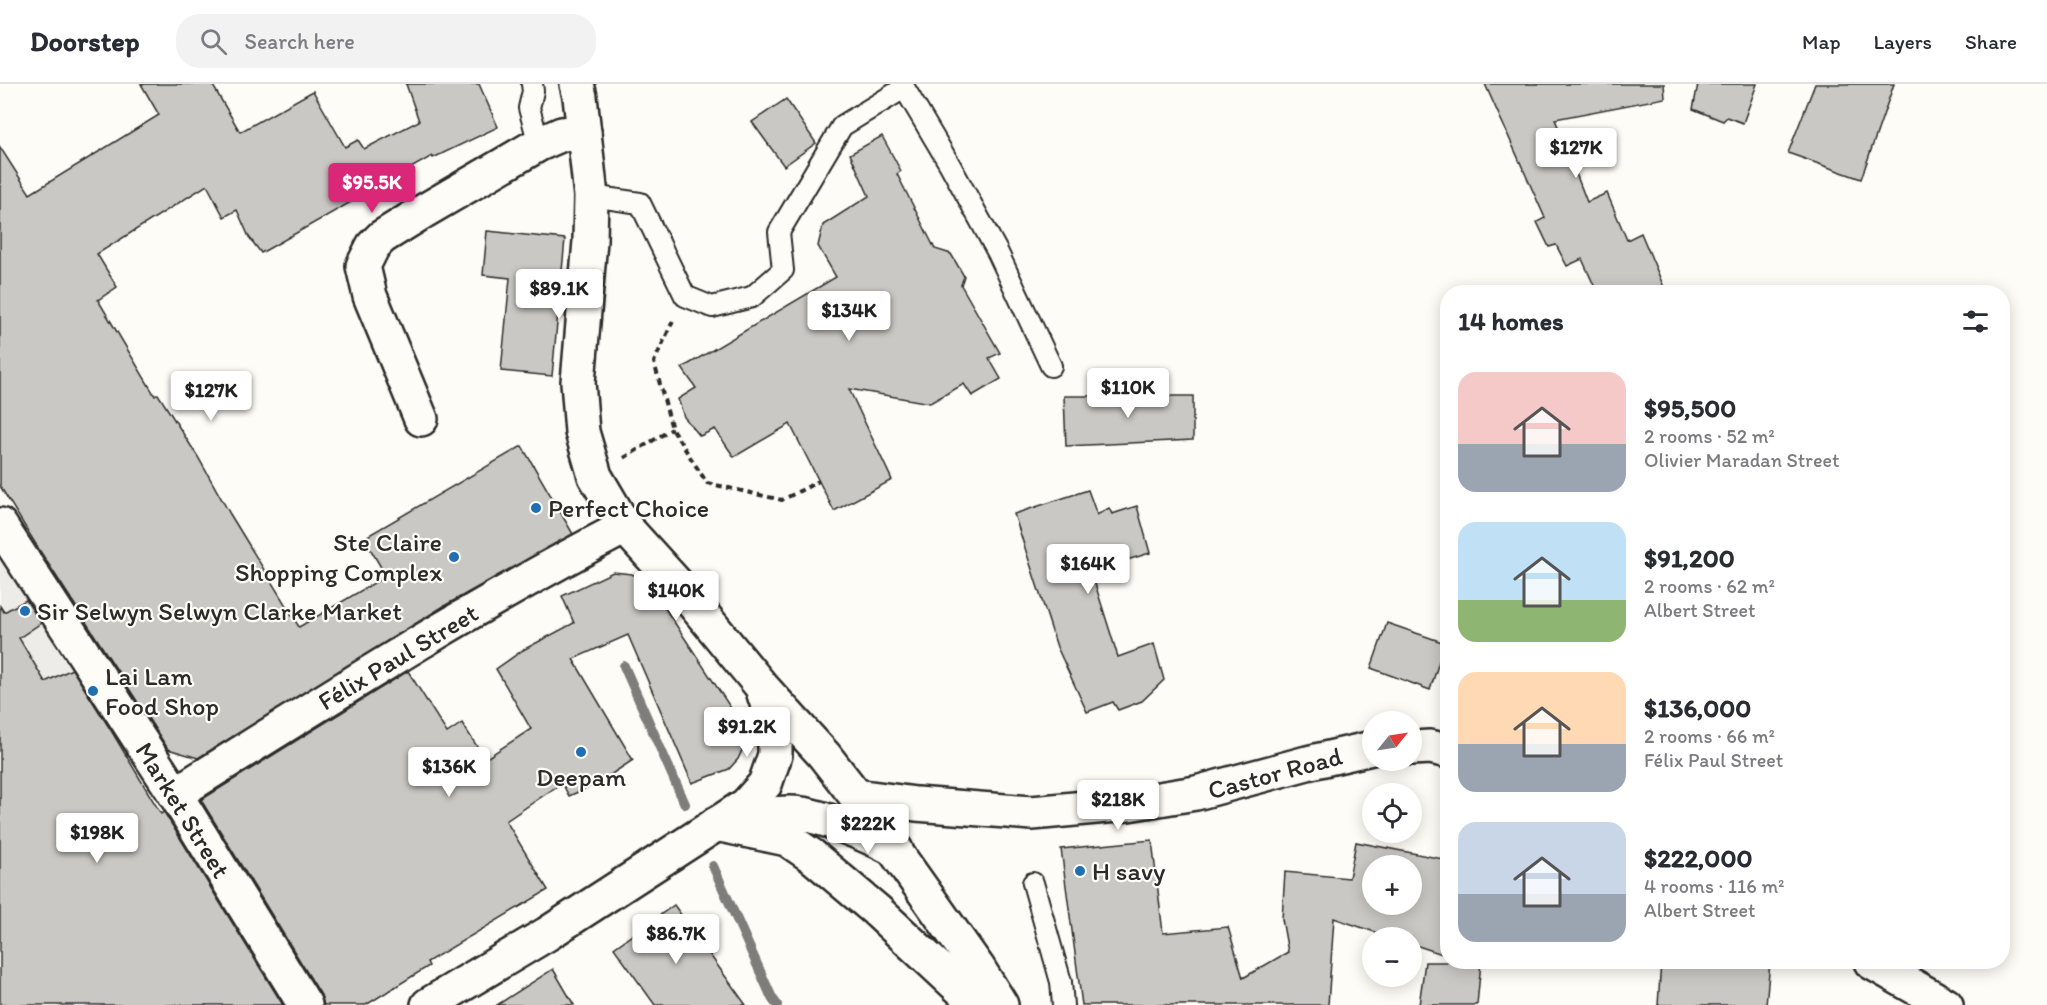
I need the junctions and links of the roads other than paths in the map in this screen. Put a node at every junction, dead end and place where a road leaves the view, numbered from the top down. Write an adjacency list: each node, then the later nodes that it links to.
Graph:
1 (532, 84): 5 (lane)
2 (577, 84): 4 (street)
3 (903, 86): 6 (lane); 7 (lane)
4 (584, 132): 5 (street); 6 (street)
5 (539, 144): 8 (street)
6 (591, 196): 9 (street)
7 (1052, 366)
8 (421, 418)
9 (625, 527): 11 (street); 15 (street, Félix Paul Street)
10 (3, 537): 15 (street, Market Street)
11 (762, 687): 16 (street); 17 (street)
12 (1422, 747): 13 (street)
13 (1440, 749)
14 (1362, 750): 16 (street, Castor Road)
15 (175, 794): 21 (street, Market Street)
16 (856, 796): 18 (street)
17 (717, 824): 18 (street); 22 (street); 23 (street)
18 (896, 850): 24 (street)
19 (1033, 883): 25 (lane)
20 (1883, 969): 26 (street)
21 (305, 1005)
22 (428, 1005)
23 (978, 1005)
24 (1001, 1005)
25 (1063, 1005)
26 (1946, 1005)

